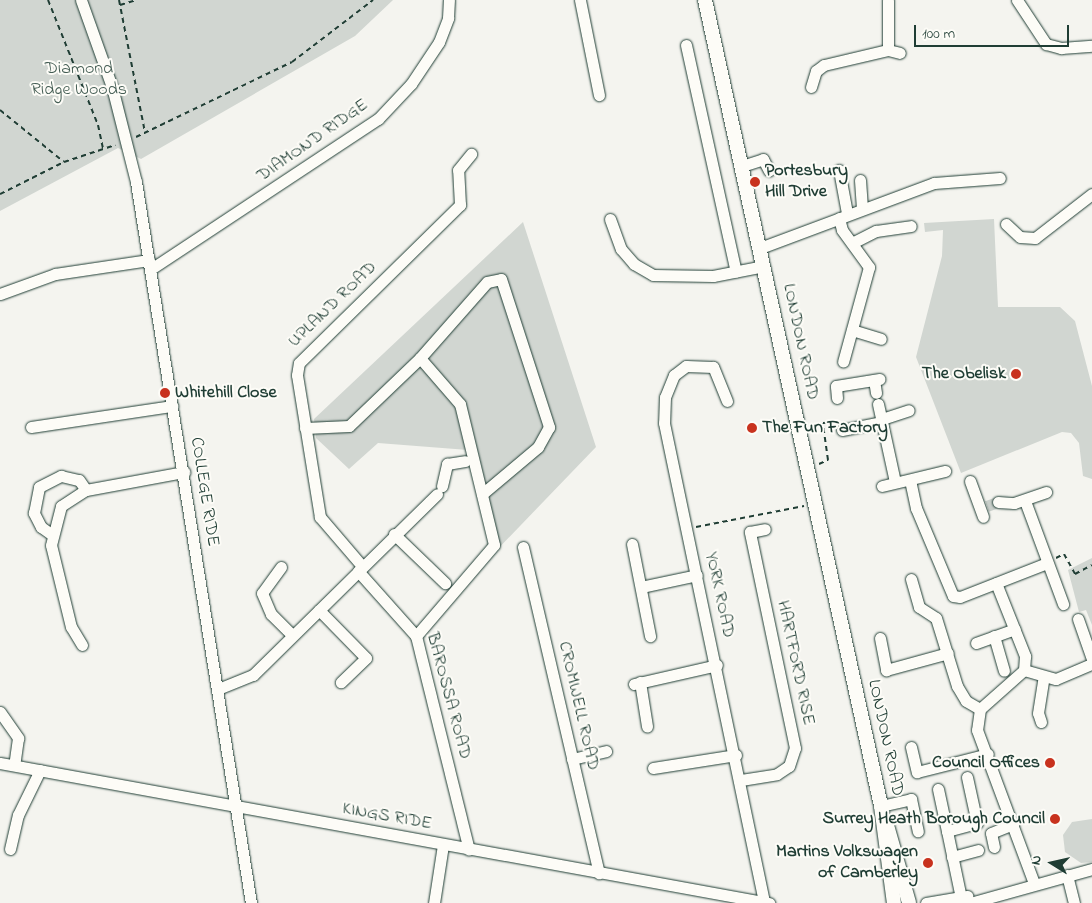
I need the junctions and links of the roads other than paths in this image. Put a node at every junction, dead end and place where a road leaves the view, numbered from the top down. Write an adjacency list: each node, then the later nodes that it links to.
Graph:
1 (81, 0): 27 (street, COLLEGE RIDE)
2 (448, 0): 27 (street, DIAMOND RIDGE)
3 (580, 0): 12 (street)
4 (705, 0): 14 (main road, LONDON ROAD)
5 (888, 0): 9 (street)
6 (1017, 0): 8 (street)
7 (686, 45): 29 (street)
8 (1092, 46)
9 (888, 50): 10 (street); 11 (street)
10 (900, 53)
11 (811, 87)
12 (599, 96)
13 (471, 154): 41 (street, UPLAND ROAD)
14 (742, 166): 15 (street); 26 (main road, LONDON ROAD)
15 (769, 170)
16 (839, 170): 21 (street)
17 (1000, 178): 20 (street)
18 (860, 180): 20 (street)
19 (1092, 194): 23 (street)
20 (862, 208): 21 (street)
21 (843, 215): 25 (street); 26 (street)
22 (610, 218): 29 (street)
23 (1006, 224)
24 (911, 226): 25 (street)
25 (852, 243): 31 (street)
26 (760, 248): 28 (main road, LONDON ROAD)
27 (150, 265): 30 (street, DIAMOND RIDGE); 37 (street, COLLEGE RIDE)
28 (764, 266): 29 (street); 104 (main road, LONDON ROAD)
29 (736, 272)
30 (0, 294)
31 (852, 330): 32 (street); 34 (street)
32 (881, 339)
33 (420, 358): 41 (street); 52 (street); 52 (street)
34 (843, 362)
35 (837, 398): 38 (street)
36 (727, 401): 62 (street, YORK ROAD)
37 (172, 406): 40 (street); 45 (street, COLLEGE RIDE)
38 (879, 410): 39 (street); 42 (street); 47 (street)
39 (909, 410)
40 (30, 427)
41 (305, 428): 61 (street, UPLAND ROAD)
42 (842, 430)
43 (466, 461): 56 (street)
44 (945, 471): 46 (street)
45 (184, 472): 50 (street); 86 (street, COLLEGE RIDE)
46 (910, 480): 47 (street); 65 (street)
47 (895, 482): 49 (street)
48 (970, 482): 53 (street)
49 (882, 486)
50 (86, 490): 55 (street); 55 (street)
51 (1046, 492): 53 (street)
52 (482, 494): 72 (street)
53 (1025, 501): 59 (street)
54 (765, 529): 101 (street, HARTFORD RISE)
55 (51, 534): 77 (street)
56 (394, 534): 61 (street); 64 (street)
57 (632, 544): 66 (street)
58 (523, 547): 95 (street, CROMWELL ROAD)
59 (1047, 563): 65 (street); 67 (street)
60 (281, 567): 71 (street)
61 (360, 568): 68 (street); 72 (street, BAROSSA ROAD)
62 (697, 575): 66 (street); 81 (street, YORK ROAD)
63 (911, 579): 78 (street)
64 (445, 583)
65 (996, 583): 70 (street)
66 (641, 587): 73 (street)
67 (1063, 604)
68 (319, 610): 71 (street); 85 (street)
69 (1078, 619): 79 (street)
70 (1015, 629): 74 (street); 82 (street)
71 (292, 634): 86 (street)
72 (416, 636): 111 (street, BAROSSA ROAD)
73 (650, 636)
74 (994, 636): 76 (street); 83 (street)
75 (880, 638): 78 (street)
76 (976, 643)
77 (82, 645)
78 (948, 653): 87 (street)
79 (1092, 659)
80 (1092, 664): 84 (street)
81 (717, 665): 90 (street); 94 (street, YORK ROAD)
82 (1024, 670): 84 (street); 87 (street)
83 (1004, 671)
84 (1044, 677): 89 (street)
85 (341, 682)
86 (218, 689): 103 (street, COLLEGE RIDE)
87 (980, 709): 93 (street)
88 (0, 712): 97 (street)
89 (1041, 722)
90 (648, 726)
91 (911, 746): 93 (street)
92 (606, 751): 95 (street)
93 (988, 754): 105 (street)
94 (736, 755): 98 (street); 101 (street, YORK ROAD)
95 (572, 759): 115 (street, CROMWELL ROAD)
96 (0, 763): 97 (street, KINGS RIDE)
97 (14, 765): 99 (street, KINGS RIDE)
98 (653, 768)
99 (40, 770): 103 (street, KINGS RIDE); 110 (street)
100 (967, 777): 107 (street)
101 (741, 780): 119 (street, YORK ROAD)
102 (938, 789): 107 (street)
103 (235, 807): 108 (street, KINGS RIDE); 120 (street, COLLEGE RIDE)
104 (881, 808): 106 (street); 122 (main road, LONDON ROAD); 123 (main road, LONDON ROAD)
105 (1012, 824): 109 (street); 117 (street)
106 (918, 831)
107 (947, 831): 113 (street)
108 (444, 845): 111 (street, KINGS RIDE); 121 (street)
109 (994, 847)
110 (10, 849)
111 (469, 850): 115 (street, KINGS RIDE)
112 (978, 850): 113 (street)
113 (952, 856): 118 (street)
114 (1092, 869): 116 (street)
115 (599, 873): 119 (street, KINGS RIDE)
116 (1067, 875): 117 (street); 125 (street)
117 (1034, 883): 118 (street)
118 (964, 901): 124 (street)
119 (767, 902)
120 (251, 903)
121 (434, 903)
122 (894, 903)
123 (909, 903)
124 (926, 903)
125 (1074, 903)

